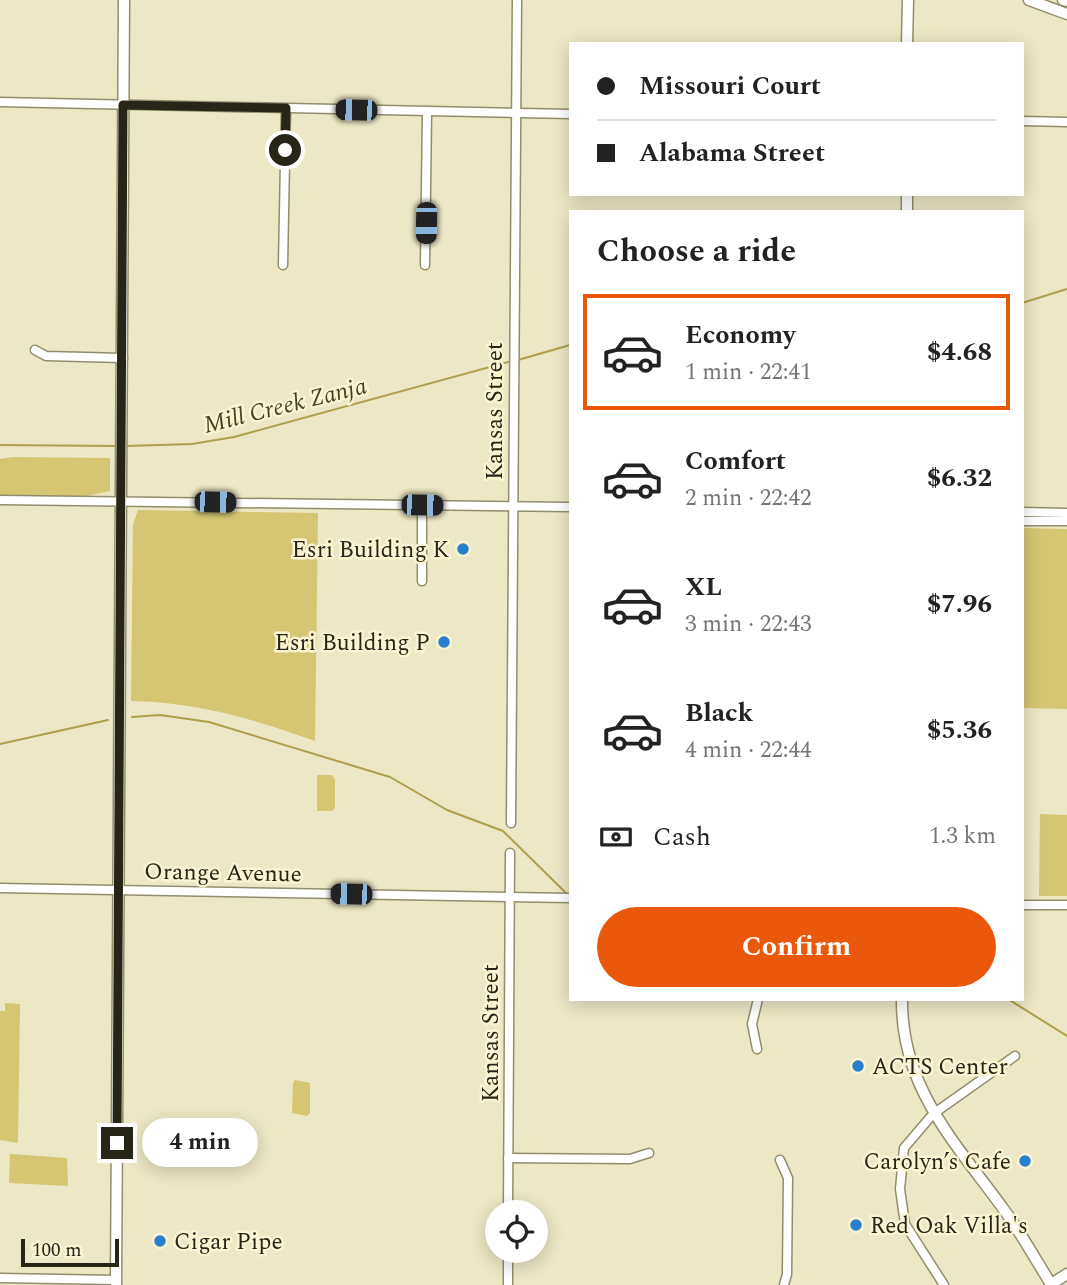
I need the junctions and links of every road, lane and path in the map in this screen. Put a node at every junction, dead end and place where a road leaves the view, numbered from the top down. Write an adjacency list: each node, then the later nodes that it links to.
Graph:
1 (124, 0): 8 (main road)
2 (517, 0): 11 (street, Kansas Street)
3 (908, 0): 6 (main road)
4 (1028, 0): 5 (main road)
5 (1067, 14)
6 (907, 42)
7 (0, 102): 8 (street)
8 (123, 105): 9 (street); 18 (main road)
9 (286, 108): 10 (street); 15 (street)
10 (427, 112): 11 (street); 16 (street)
11 (516, 113): 12 (street); 22 (street, Kansas Street)
12 (569, 114)
13 (1024, 121): 14 (street)
14 (1067, 122)
15 (283, 265)
16 (425, 265)
17 (35, 350): 18 (street)
18 (122, 358): 20 (main road)
19 (0, 500): 20 (street)
20 (121, 500): 21 (street); 32 (main road)
21 (422, 505): 22 (street); 28 (street)
22 (513, 506): 23 (street); 29 (street, Kansas Street)
23 (569, 508)
24 (1024, 512): 25 (street)
25 (1067, 513)
26 (1024, 521): 27 (street)
27 (1067, 522)
28 (422, 581)
29 (511, 823)
30 (510, 853): 33 (street, Kansas Street)
31 (0, 888): 32 (street, Orange Avenue)
32 (117, 889): 33 (street, Orange Avenue); 49 (main road)
33 (510, 897): 34 (street, Orange Avenue); 43 (street, Kansas Street)
34 (569, 898)
35 (1024, 905): 36 (street)
36 (1067, 905)
37 (758, 1001): 39 (street)
38 (902, 1001): 41 (main road)
39 (757, 1049)
40 (1015, 1056): 41 (street)
41 (933, 1114): 52 (street); 53 (main road)
42 (649, 1153): 43 (street)
43 (508, 1158): 45 (street, Kansas Street)
44 (780, 1160): 51 (street)
45 (508, 1200)
46 (508, 1263): 50 (street)
47 (1067, 1274): 53 (main road)
48 (0, 1278): 49 (street)
49 (116, 1282)
50 (508, 1285)
51 (784, 1285)
52 (944, 1285)
53 (1051, 1285)

